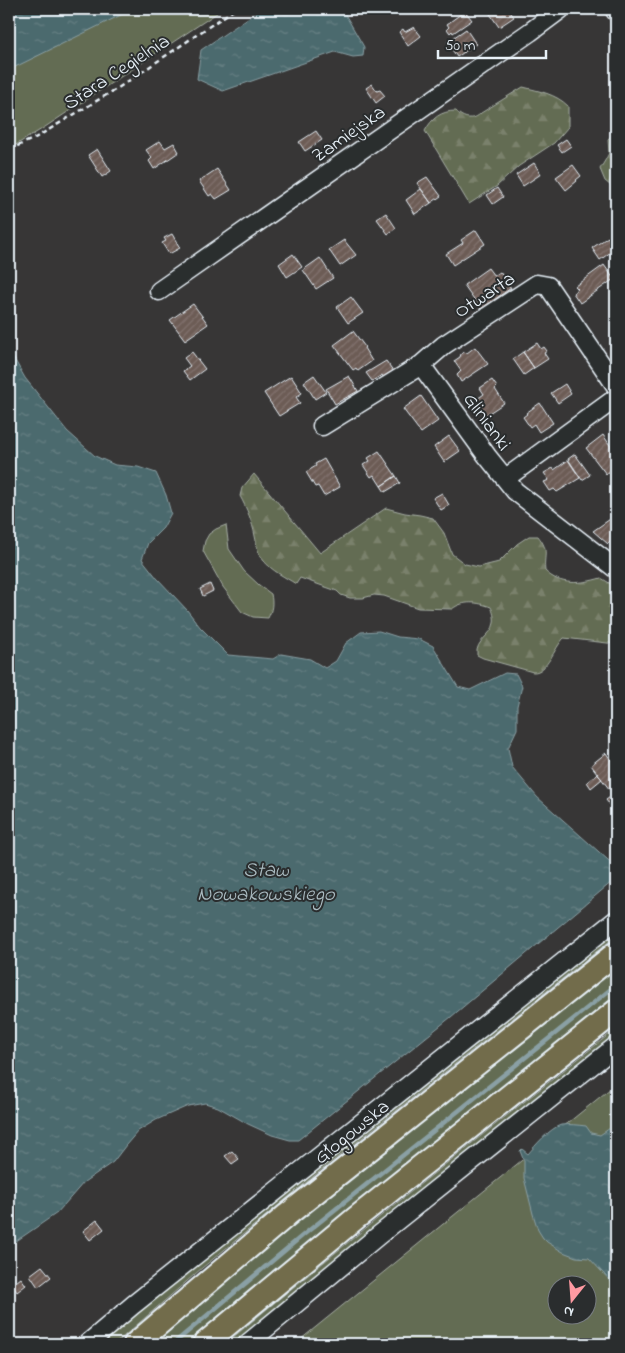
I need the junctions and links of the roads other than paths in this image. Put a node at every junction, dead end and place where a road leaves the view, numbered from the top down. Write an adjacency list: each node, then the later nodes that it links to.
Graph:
1 (561, 9): 4 (street, Zamiejska)
2 (614, 9): 3 (street)
3 (616, 12)
4 (159, 291)
5 (421, 365): 6 (street, Otwarta); 8 (street); 9 (street, Glinianki)
6 (616, 386)
7 (616, 398): 9 (street)
8 (322, 426)
9 (506, 478): 10 (street, Glinianki)
10 (616, 569)
11 (616, 920): 15 (street, Głogowska)
12 (616, 953): 16 (main road, Głogowska)
13 (616, 1011): 17 (main road)
14 (616, 1046): 18 (street)
15 (87, 1344)
16 (135, 1344)
17 (204, 1344)
18 (247, 1344)

